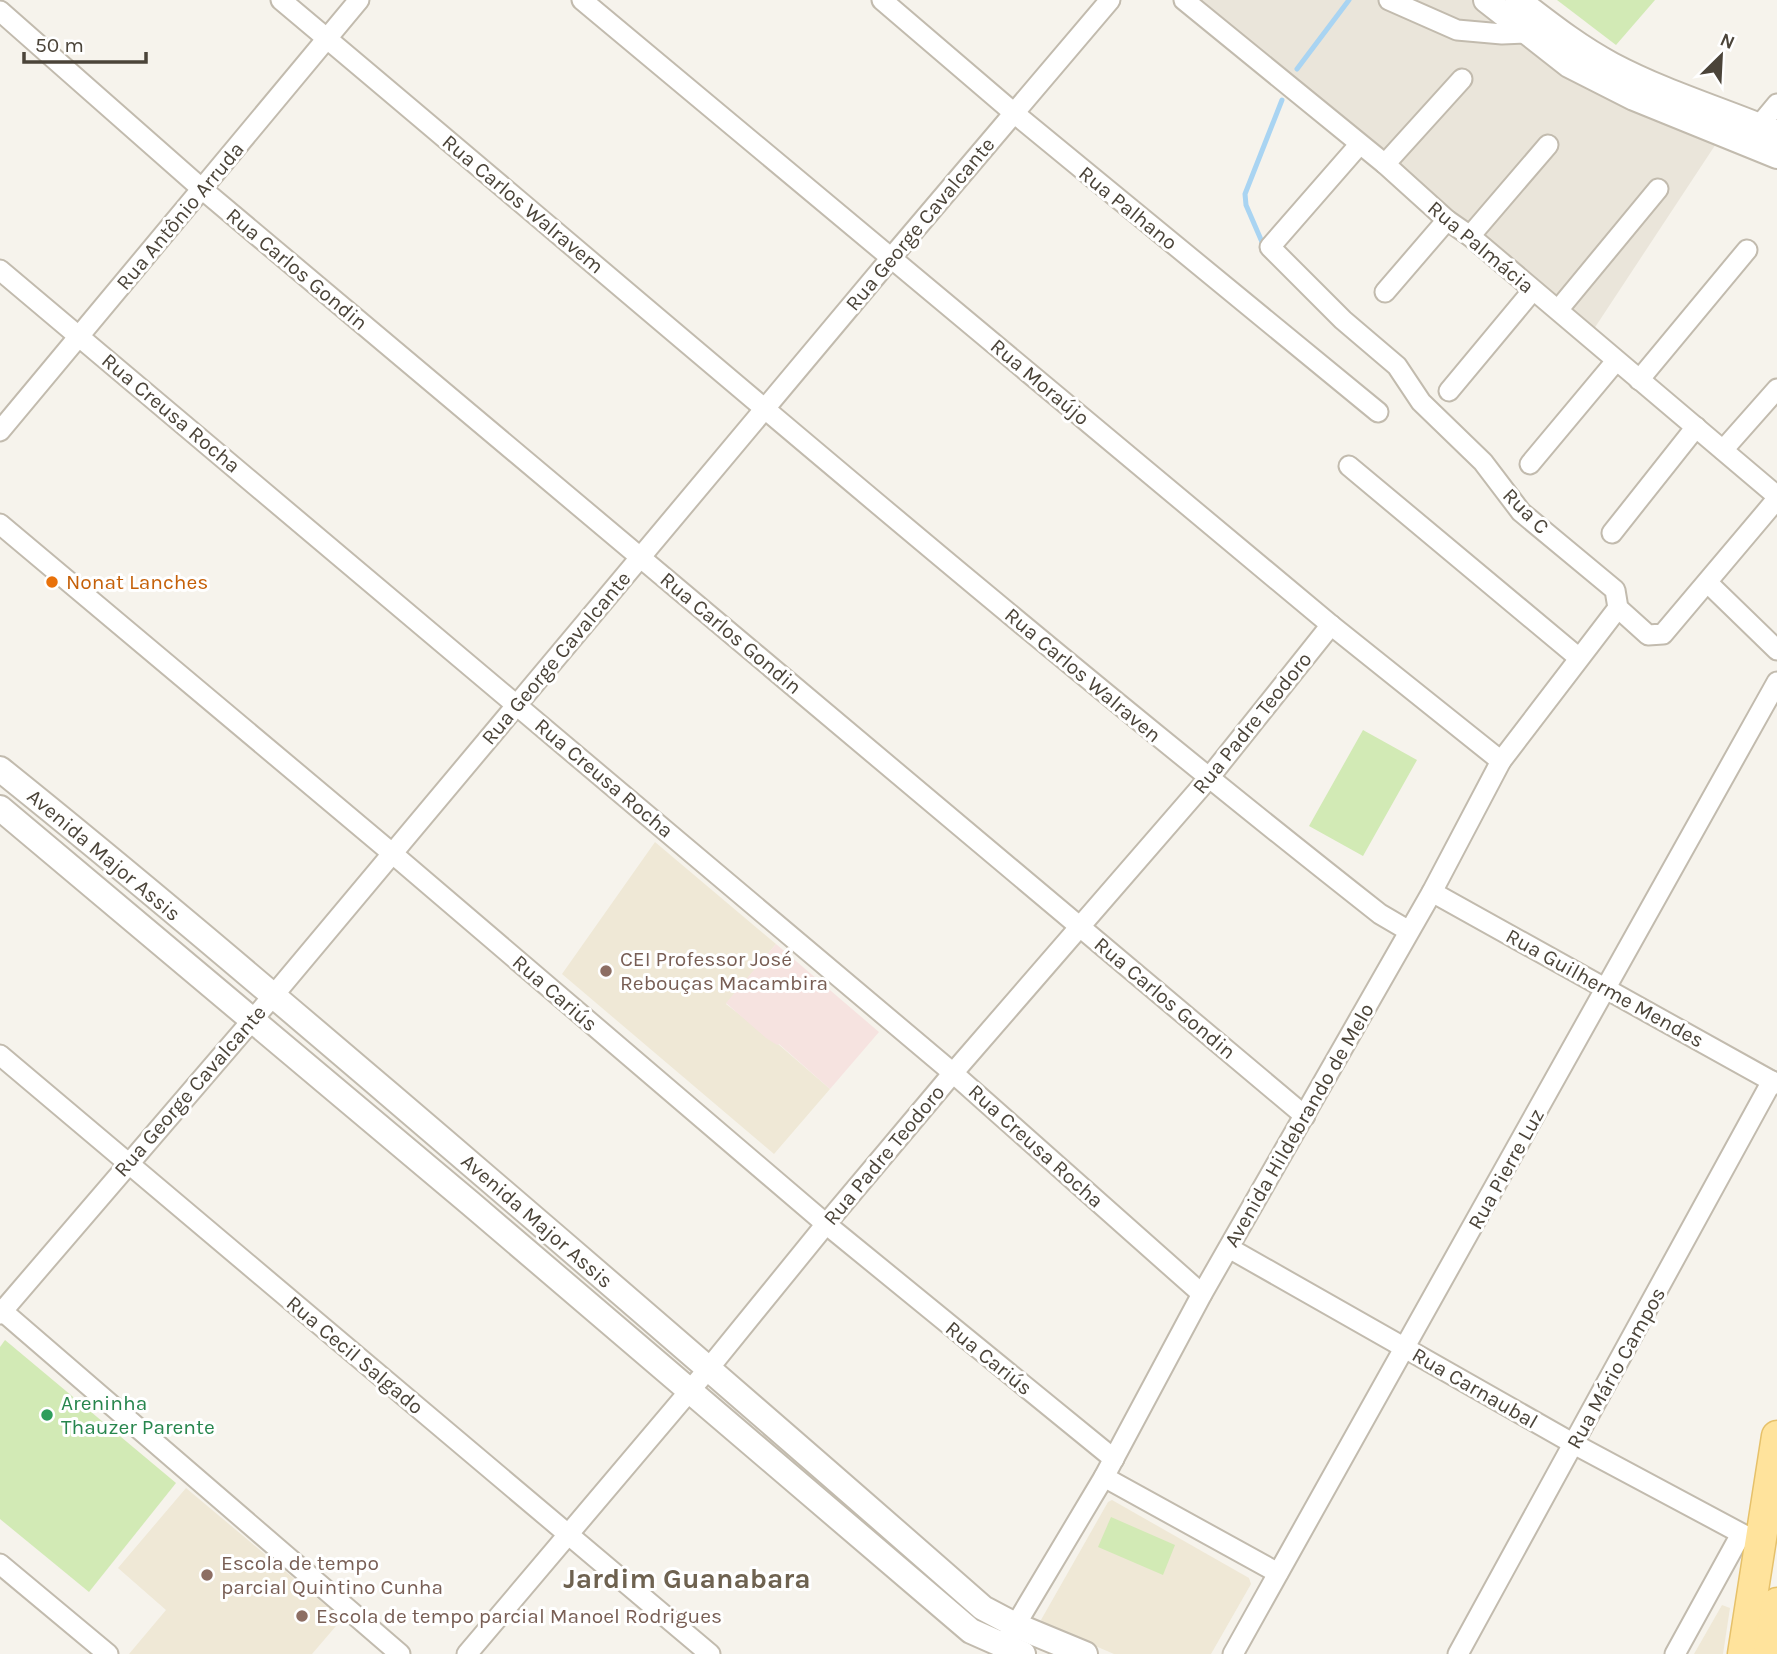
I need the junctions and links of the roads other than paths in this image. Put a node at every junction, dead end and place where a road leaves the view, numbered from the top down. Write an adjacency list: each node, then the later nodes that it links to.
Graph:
1 (281, 0): 13 (street, Rua Carlos Walravem)
2 (359, 0): 13 (street, Rua Antônio Arruda)
3 (582, 0): 27 (street, Rua Moraújo)
4 (881, 0): 16 (street, Rua Palhano)
5 (1110, 0): 16 (street, Rua George Cavalcante)
6 (1209, 0): 10 (street)
7 (1389, 0): 12 (street)
8 (1486, 0): 12 (street)
9 (1518, 0): 17 (street)
10 (1186, 2): 18 (street, Rua Palmácia)
11 (0, 11): 22 (street, Rua Carlos Gondin)
12 (1528, 33): 17 (street)
13 (326, 38): 22 (street, Rua Antônio Arruda); 37 (street, Rua Carlos Walravem)
14 (1462, 79): 21 (street)
15 (1777, 104): 17 (street)
16 (1014, 113): 27 (street, Rua George Cavalcante); 39 (street, Rua Palhano)
17 (1760, 134): 20 (street)
18 (1359, 145): 21 (street, Rua Palmácia); 50 (street, Rua C)
19 (1548, 145): 25 (street)
20 (1777, 156)
21 (1385, 164): 24 (street, Rua Palmácia)
22 (202, 189): 32 (street, Rua Antônio Arruda); 48 (street, Rua Carlos Gondin)
23 (1658, 189): 31 (street)
24 (1447, 220): 25 (street, Rua Palmácia); 30 (street)
25 (1470, 236): 29 (street, Rua Palmácia)
26 (1747, 250): 34 (street)
27 (891, 258): 37 (street, Rua George Cavalcante); 51 (street, Rua Moraújo)
28 (0, 270): 32 (street, Rua Creusa Rocha)
29 (1533, 290): 31 (street, Rua Palmácia); 36 (street)
30 (1385, 292)
31 (1558, 310): 33 (street, Rua Palmácia)
32 (79, 337): 38 (street, Rua Antônio Arruda); 55 (street, Rua Creusa Rocha)
33 (1616, 360): 34 (street, Rua Palmácia); 43 (street)
34 (1639, 380): 40 (street, Rua Palmácia)
35 (1777, 389): 42 (street)
36 (1449, 391)
37 (764, 409): 48 (street, Rua George Cavalcante); 58 (street, Rua Carlos Walraven)
38 (6, 411): 41 (street, Rua Antônio Arruda)
39 (1378, 412)
40 (1696, 427): 42 (street, Rua Palmácia); 47 (street)
41 (0, 431)
42 (1723, 450): 45 (street, Rua Palmácia)
43 (1530, 464)
44 (1349, 466): 53 (street)
45 (1777, 497): 49 (street, Rua C)
46 (0, 524): 62 (street, Rua Cariús)
47 (1612, 533)
48 (640, 556): 55 (street, Rua George Cavalcante); 64 (street, Rua Carlos Gondin)
49 (1708, 583): 50 (street, Rua C); 52 (street)
50 (1618, 608): 53 (street, Avenida Hildebrando de Melo)
51 (1331, 625): 56 (street, Rua Moraújo); 58 (street, Rua Padre Teodoro)
52 (1777, 650)
53 (1579, 658): 56 (street, Avenida Hildebrando de Melo)
54 (1777, 682): 66 (street, Rua Pierre Luz)
55 (517, 704): 62 (street, Rua George Cavalcante); 70 (street, Rua Creusa Rocha)
56 (1501, 761): 63 (street, Avenida Hildebrando de Melo)
57 (0, 769): 60 (street, Avenida Major Assis)
58 (1208, 779): 64 (street, Rua Padre Teodoro); 65 (street, Rua Carlos Walraven)
59 (0, 808): 61 (street, Avenida Major Assis)
60 (61, 818): 61 (street); 67 (street, Avenida Major Assis)
61 (39, 842): 68 (street, Avenida Major Assis)
62 (393, 854): 67 (street, Rua George Cavalcante); 76 (street, Rua Cariús)
63 (1432, 892): 65 (street, Avenida Hildebrando de Melo); 66 (street, Rua Guilherme Mendes)
64 (1081, 927): 70 (street, Rua Padre Teodoro); 72 (street, Rua Carlos Gondin)
65 (1409, 931): 72 (street, Avenida Hildebrando de Melo)
66 (1606, 990): 71 (street, Rua Guilherme Mendes); 80 (street, Rua Pierre Luz)
67 (273, 996): 68 (street, Rua George Cavalcante); 74 (street, Avenida Major Assis)
68 (252, 1020): 73 (street, Rua George Cavalcante); 75 (street, Avenida Major Assis)
69 (0, 1055): 73 (street, Rua Cecil Salgado)
70 (953, 1073): 76 (street, Rua Padre Teodoro); 78 (street, Rua Creusa Rocha)
71 (1775, 1083): 84 (street, Rua Mário Campos)
72 (1305, 1116): 77 (street, Avenida Hildebrando de Melo)
73 (127, 1164): 79 (street, Rua George Cavalcante); 87 (street, Rua Cecil Salgado)
74 (491, 1181): 75 (street); 81 (street, Avenida Major Assis)
75 (470, 1203): 82 (street, Avenida Major Assis)
76 (826, 1224): 81 (street, Rua Padre Teodoro); 85 (street, Rua Cariús)
77 (1229, 1248): 78 (street, Avenida Hildebrando de Melo); 80 (street, Rua Carnaubal)
78 (1202, 1294): 85 (street, Avenida Hildebrando de Melo)
79 (1, 1312): 94 (street)
80 (1405, 1348): 84 (street, Rua Carnaubal); 90 (street, Rua Pierre Luz)
81 (709, 1368): 82 (street, Rua Padre Teodoro); 92 (street, Avenida Major Assis)
82 (690, 1391): 87 (street, Rua Padre Teodoro); 92 (street, Avenida Major Assis)
83 (1777, 1436): 88 (main road)
84 (1574, 1444): 88 (street, Rua Carnaubal); 99 (street, Rua Mário Campos)
85 (1114, 1459): 86 (street, Avenida Hildebrando de Melo)
86 (1104, 1477): 90 (street); 92 (street, Avenida Hildebrando de Melo)
87 (568, 1534): 95 (street, Rua Padre Teodoro); 96 (street, Rua Cecil Salgado)
88 (1751, 1539): 100 (street); 101 (main road)
89 (0, 1564): 93 (street)
90 (1278, 1573): 98 (street, Rua Pierre Luz)
91 (1777, 1603): 102 (main road)
92 (1010, 1645): 97 (street, Avenida Major Assis)
93 (108, 1654)
94 (400, 1654)
95 (467, 1654)
96 (710, 1654)
97 (1085, 1654)
98 (1233, 1654)
99 (1458, 1654)
100 (1675, 1654)
101 (1743, 1654)
102 (1769, 1654)

